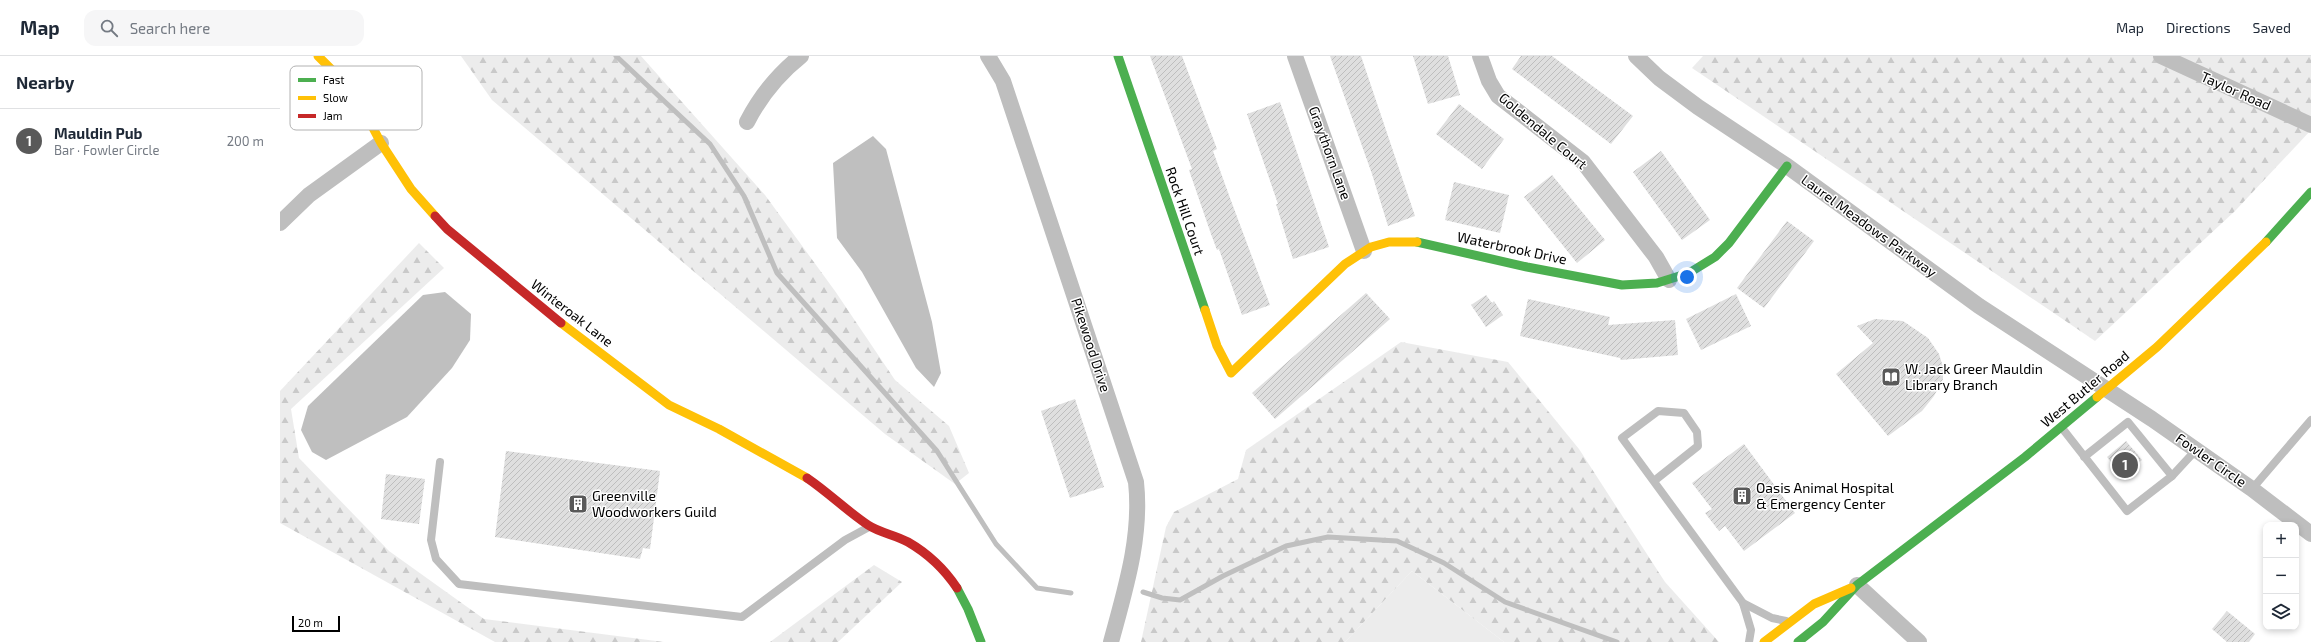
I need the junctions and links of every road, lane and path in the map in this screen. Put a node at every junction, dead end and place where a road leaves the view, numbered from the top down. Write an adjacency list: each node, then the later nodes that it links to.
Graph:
1 (318, 56): 9 (street, Winteroak Lane)
2 (801, 56): 10 (street)
3 (988, 56): 37 (street, Pikewood Drive)
4 (1118, 56): 19 (street, Rock Hill Court)
5 (1295, 56): 17 (street, Graythorn Lane)
6 (1480, 56): 18 (street, Goldendale Court)
7 (1636, 56): 14 (street, Laurel Meadows Parkway)
8 (2161, 56): 11 (street, Taylor Road)
9 (328, 66)
10 (747, 122)
11 (2311, 126)
12 (374, 130): 13 (street, Winteroak Lane)
13 (381, 143): 16 (street); 31 (street, Winteroak Lane)
14 (1787, 166): 18 (street, Waterbrook Drive); 20 (street, Laurel Meadows Parkway)
15 (2311, 192): 20 (street, West Butler Road)
16 (280, 223)
17 (1364, 250): 18 (street, Waterbrook Drive); 19 (street, Waterbrook Drive)
18 (1669, 280)
19 (1231, 373)
20 (2108, 389): 21 (street, Fowler Circle); 24 (street, West Butler Road)
21 (2142, 412): 23 (lane); 25 (street, Fowler Circle)
22 (2311, 420): 30 (lane)
23 (2128, 422): 26 (lane); 28 (lane)
24 (2062, 427): 26 (lane); 33 (street, West Butler Road)
25 (2196, 450): 28 (lane); 30 (street, Fowler Circle)
26 (2084, 457): 28 (lane)
27 (440, 462): 31 (lane)
28 (2172, 476)
29 (1654, 481): 29 (lane); 34 (lane)
30 (2252, 489): 32 (street, Fowler Circle)
31 (869, 526): 36 (street, Winteroak Lane)
32 (2311, 534)
33 (1857, 585): 35 (street, West Butler Road); 40 (street, West Butler Road); 41 (street)
34 (1743, 604): 35 (lane); 38 (lane)
35 (1790, 622): 39 (street, West Butler Road)
36 (981, 642)
37 (1111, 642)
38 (1750, 642)
39 (1764, 642)
40 (1798, 642)
41 (1919, 642)

